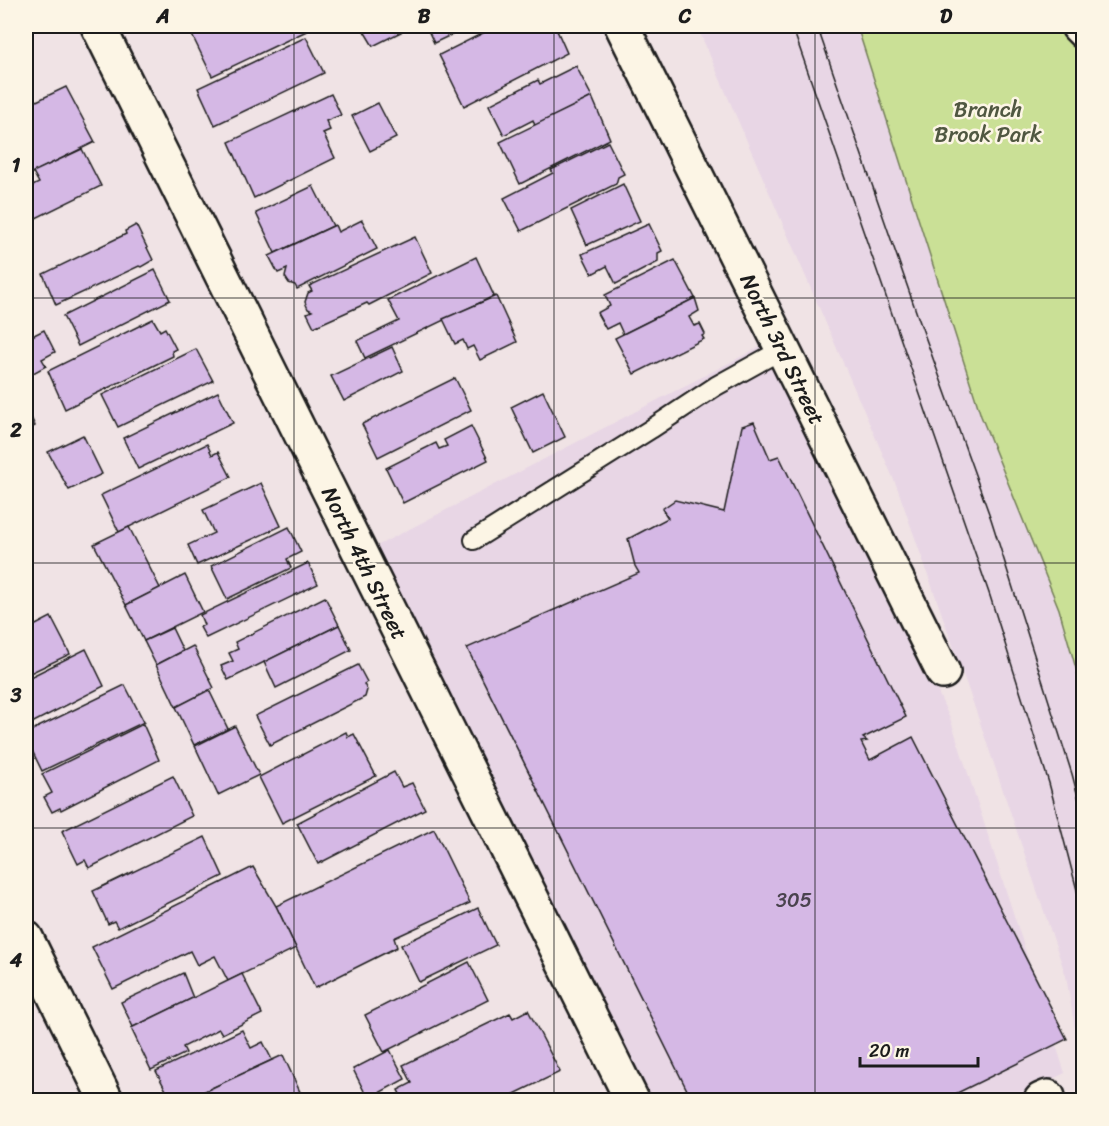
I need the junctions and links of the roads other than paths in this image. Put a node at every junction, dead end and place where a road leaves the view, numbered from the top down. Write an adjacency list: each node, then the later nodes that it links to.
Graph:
1 (98, 26): 10 (street, North 4th Street)
2 (622, 26): 5 (street, North 3rd Street)
3 (1078, 26): 4 (street)
4 (1083, 32)
5 (783, 349): 6 (lane); 7 (street, North 3rd Street)
6 (474, 540)
7 (943, 672)
8 (26, 938): 9 (street)
9 (106, 1101)
10 (632, 1101)

